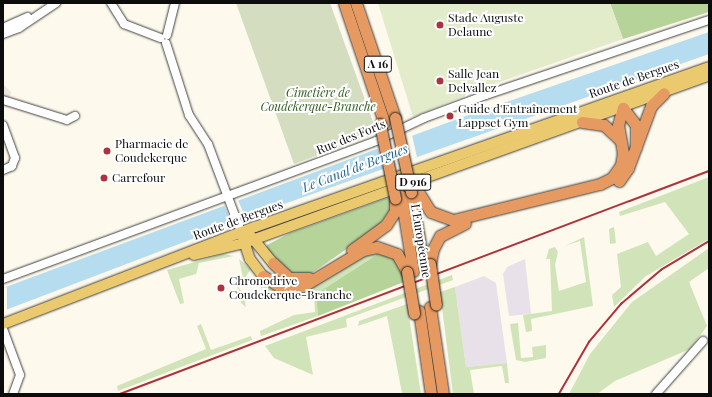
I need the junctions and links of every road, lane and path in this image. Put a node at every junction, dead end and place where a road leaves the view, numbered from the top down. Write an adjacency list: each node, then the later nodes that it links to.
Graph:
1 (55, 3): 7 (street); 8 (street)
2 (111, 3): 9 (street)
3 (175, 3): 9 (street)
4 (344, 3): 18 (highway, A 16)
5 (358, 7): 18 (highway, L'Européenne / A 16)
6 (709, 20): 25 (street, Rue des Forts)
7 (3, 28)
8 (3, 34)
9 (164, 38): 25 (street)
10 (709, 67): 11 (main road, Route de Bergues / D 916)
11 (694, 72): 15 (main road, Route de Bergues / D 916); 16 (main road)
12 (709, 76): 13 (main road, Route de Bergues / D 916)
13 (664, 93): 16 (main road, Route de Bergues / D 916); 22 (highway)
14 (3, 100): 17 (street)
15 (596, 106): 16 (main road); 26 (main road, Route de Bergues / D 916)
16 (623, 108): 19 (main road, Route de Bergues / D 916); 21 (highway); 22 (highway)
17 (75, 116)
18 (390, 120): 24 (highway, L'Européenne / A 16, bridge); 24 (highway, bridge)
19 (582, 122): 21 (highway); 27 (main road, Route de Bergues / D 916)
20 (3, 125): 23 (street)
21 (622, 145): 24 (highway)
22 (636, 147): 31 (highway)
23 (3, 170)
24 (406, 194): 30 (highway); 31 (highway, L'Européenne / A 16)
25 (229, 198): 26 (street); 33 (street, Rue des Forts)
26 (240, 228): 27 (main road); 28 (main road); 29 (main road, Route de Bergues / D 916)
27 (255, 239): 28 (main road, Route de Bergues / D 916); 30 (main road)
28 (244, 243): 29 (main road, Route de Bergues / D 916); 32 (main road)
29 (161, 263): 34 (main road, Route de Bergues / D 916)
30 (273, 263)
31 (418, 268): 32 (highway); 37 (highway, L'Européenne / A 16); 38 (highway, L'Européenne / A 16)
32 (263, 276)
33 (3, 279)
34 (3, 324)
35 (3, 329): 39 (street)
36 (703, 341): 40 (street)
37 (442, 389)
38 (431, 391)
39 (13, 394)
40 (656, 394)

